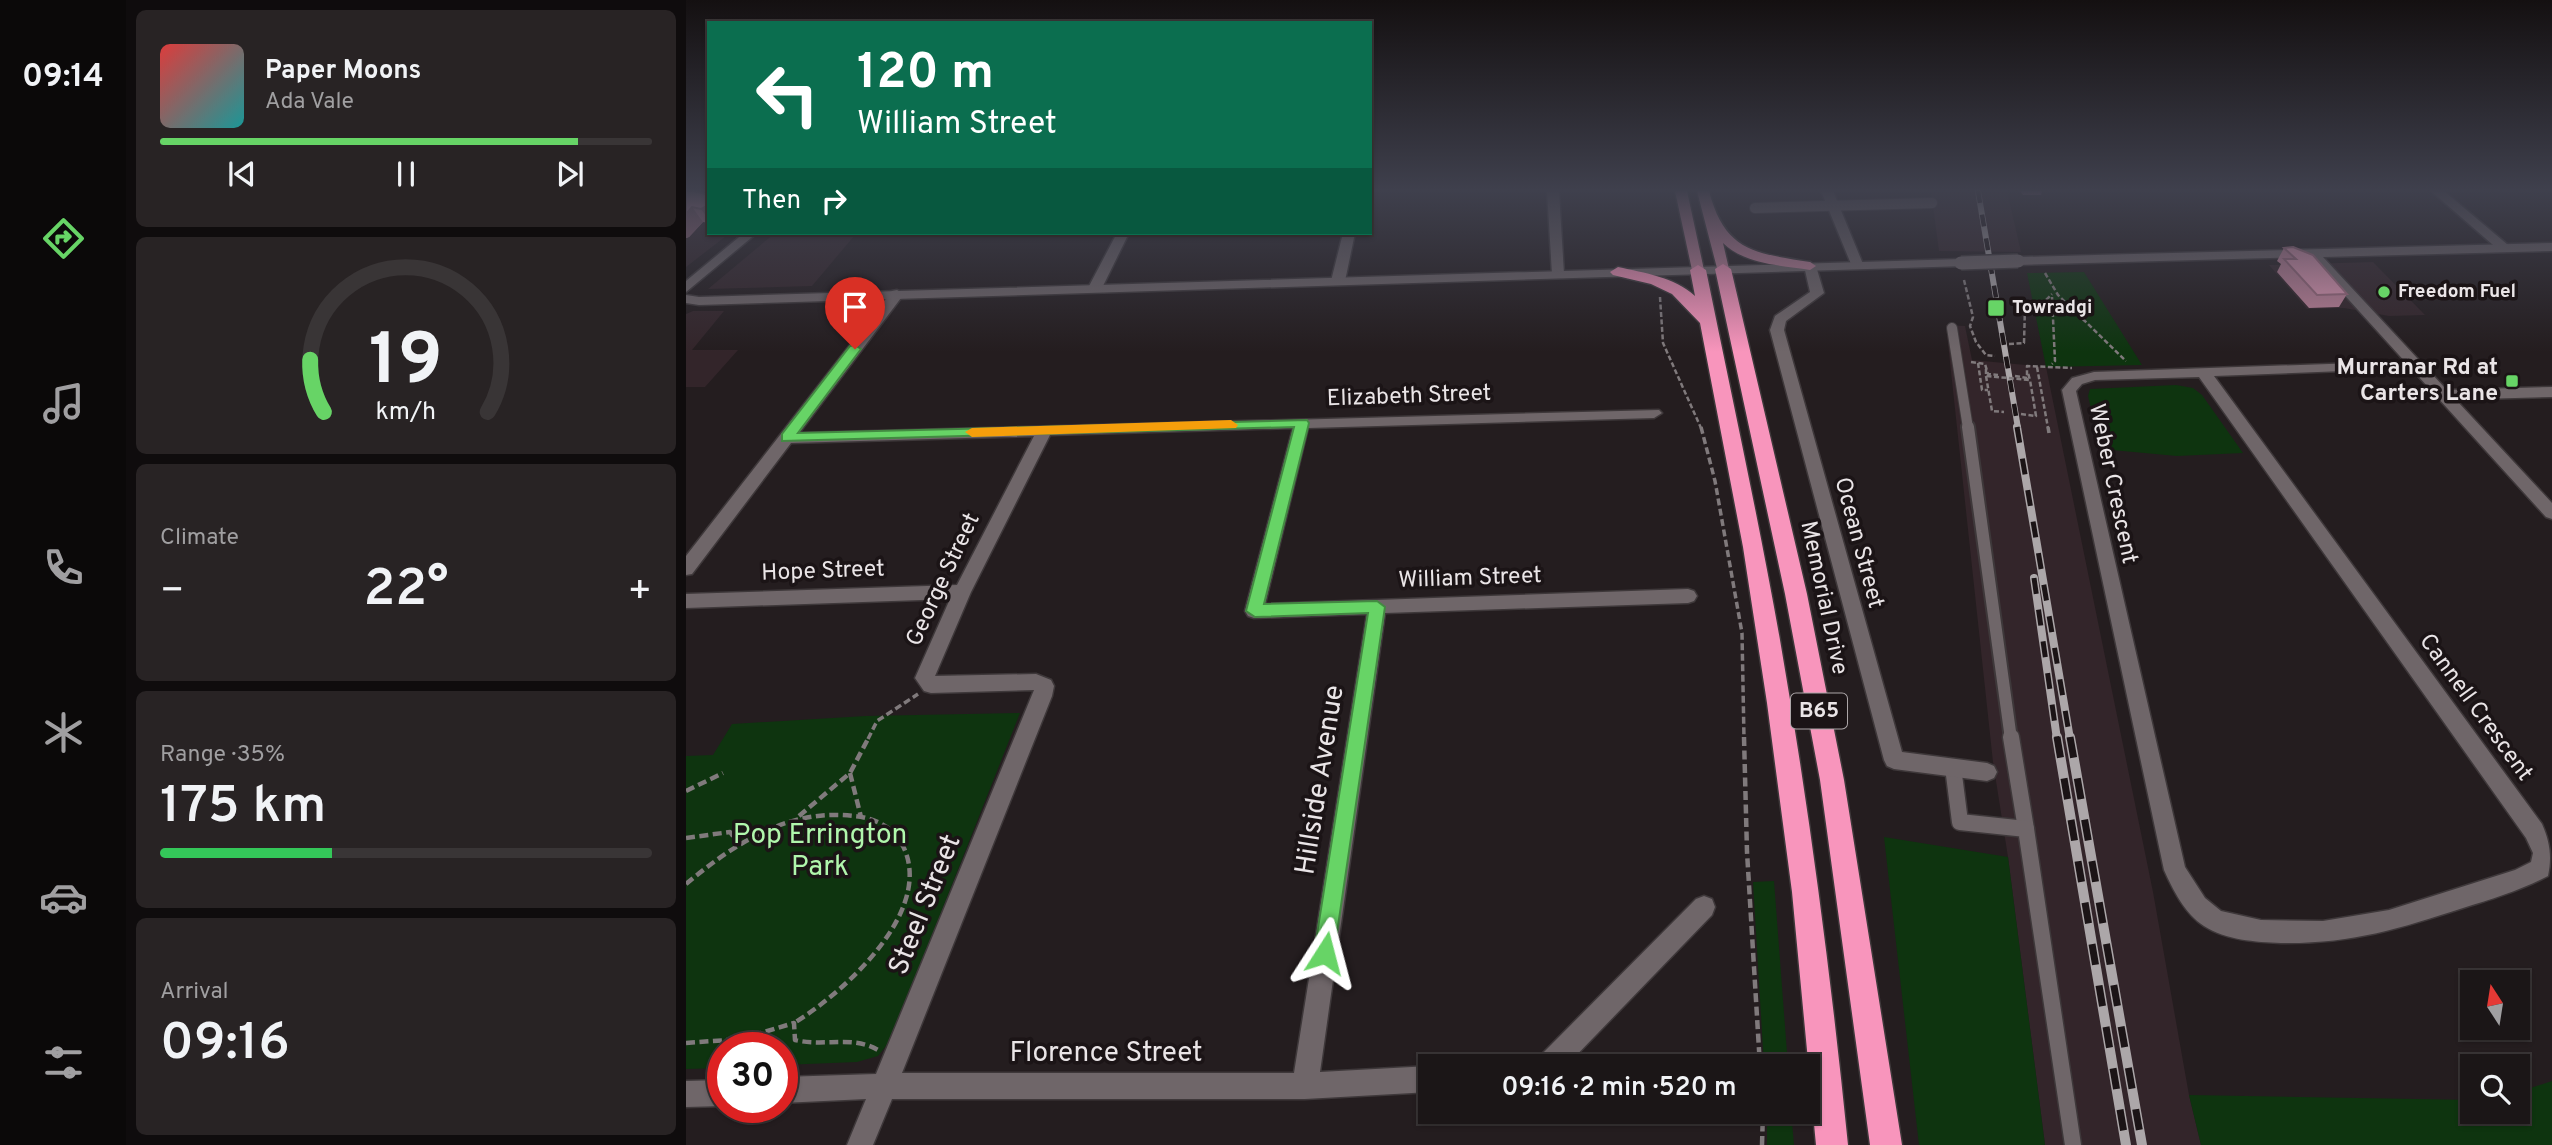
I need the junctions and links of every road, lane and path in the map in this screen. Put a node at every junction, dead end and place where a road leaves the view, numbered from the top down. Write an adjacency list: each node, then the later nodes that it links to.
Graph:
1 (737, 244): 23 (street)
2 (1117, 244): 24 (street)
3 (1346, 244): 21 (street)
4 (1556, 244): 20 (street)
5 (1692, 244): 18 (main road, B65)
6 (1717, 244): 15 (main road, Memorial Drive / B65)
7 (1732, 244): 14 (main road)
8 (1849, 244): 13 (street)
9 (2500, 244): 11 (street)
10 (2552, 247): 11 (street)
11 (2504, 248): 12 (street)
12 (2312, 252): 16 (street, bridge); 35 (street)
13 (1857, 264): 14 (street); 16 (street)
14 (1810, 266): 15 (street); 62 (street, Ocean Street)
15 (1723, 269): 18 (street); 90 (highway, Memorial Drive / B65)
16 (1961, 269): 32 (path)
17 (2044, 269): 22 (path)
18 (1698, 270): 19 (street); 30 (highway, B65)
19 (1618, 272): 20 (street); 30 (highway)
20 (1558, 274): 21 (street)
21 (1338, 281): 24 (street)
22 (2049, 286): 27 (path); 39 (path)
23 (686, 288)
24 (1095, 288): 25 (street)
25 (897, 294): 28 (street); 54 (street)
26 (1663, 294): 78 (path)
27 (2052, 294): 31 (path); 34 (path)
28 (686, 299)
29 (1952, 328): 69 (lane)
30 (1712, 337): 89 (highway, B65)
31 (2009, 344)
32 (1995, 356)
33 (1978, 363): 43 (path)
34 (2050, 365)
35 (2415, 365): 37 (street, Weber Crescent); 45 (street)
36 (2037, 368): 47 (path)
37 (2204, 373): 39 (street, Weber Crescent); 74 (street, Cannell Crescent)
38 (1998, 375): 40 (path, bridge)
39 (2135, 375): 74 (street, Weber Crescent)
40 (1986, 376): 42 (path, bridge); 43 (path)
41 (2015, 376): 42 (path, bridge)
42 (2030, 380): 46 (path)
43 (1989, 390): 48 (path)
44 (2552, 392): 45 (street)
45 (2443, 395): 55 (street)
46 (2034, 403): 47 (path); 50 (path)
47 (2044, 404): 53 (path)
48 (2004, 412)
49 (1654, 413): 51 (street, Elizabeth Street)
50 (2021, 414)
51 (1302, 423): 52 (street, Elizabeth Street); 60 (street, William Street)
52 (1045, 430): 54 (street, Elizabeth Street); 57 (street, George Street)
53 (2049, 433)
54 (787, 438): 56 (street)
55 (2552, 513)
56 (686, 569)
57 (962, 592): 59 (street, Hope Street); 61 (street, George Street)
58 (1688, 596): 60 (street, William Street)
59 (686, 601)
60 (1377, 607): 82 (street, Hillside Avenue)
61 (931, 685): 65 (path); 79 (street, Steel Street)
62 (1953, 767): 63 (street, Ocean Street); 69 (lane)
63 (1987, 772)
64 (723, 773): 66 (path)
65 (850, 773): 67 (path); 68 (path)
66 (686, 790)
67 (861, 817): 68 (path); 75 (path)
68 (795, 820): 71 (path)
69 (2026, 829): 91 (lane)
70 (686, 838): 71 (path)
71 (739, 844): 72 (path)
72 (686, 884)
73 (1704, 907): 77 (street)
74 (2213, 919)
75 (794, 1023): 76 (path); 79 (path)
76 (686, 1043)
77 (1560, 1054)
78 (1759, 1054)
79 (895, 1060): 81 (street, Steel Street)
80 (1418, 1080): 82 (street, Florence Street)
81 (884, 1086): 82 (street, Florence Street); 83 (street, Florence Street); 87 (street, Steel Street)
82 (1305, 1086)
83 (798, 1089)
84 (707, 1093): 85 (street)
85 (686, 1094)
86 (1763, 1124): 88 (path)
87 (860, 1145)
88 (1762, 1145)
89 (1832, 1145)
90 (1886, 1145)
91 (2073, 1145)

